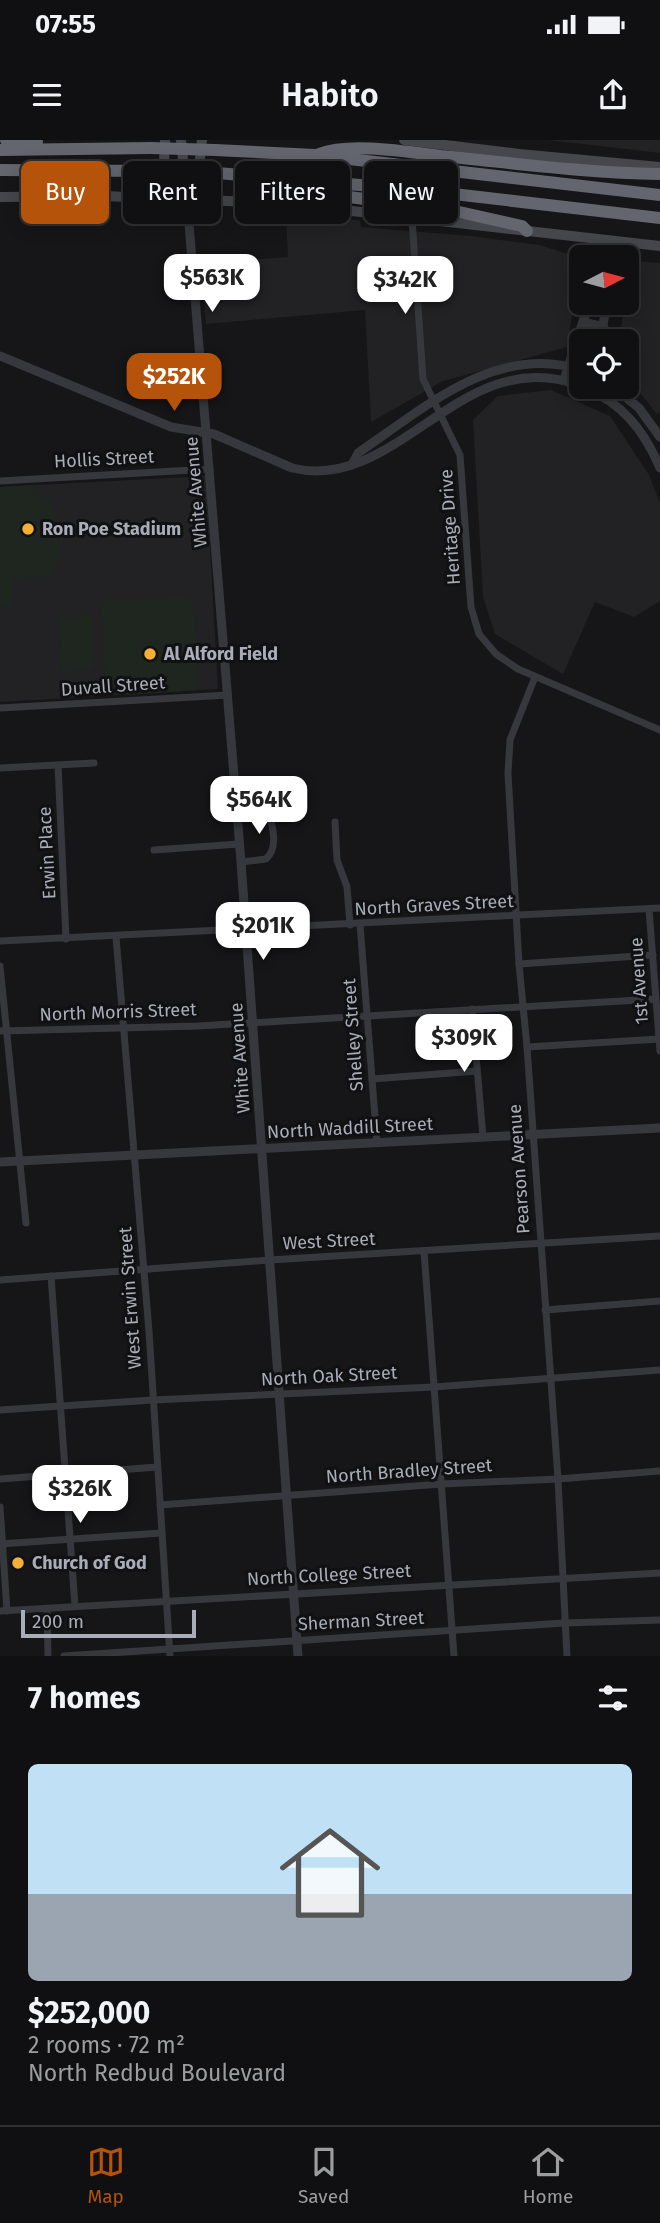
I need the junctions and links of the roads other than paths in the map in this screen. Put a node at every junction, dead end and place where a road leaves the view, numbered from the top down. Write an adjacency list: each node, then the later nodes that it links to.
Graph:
1 (6, 140): 6 (highway)
2 (165, 140): 16 (main road)
3 (181, 140): 9 (main road)
4 (202, 140): 10 (main road)
5 (404, 140): 11 (main road)
6 (118, 147): 7 (highway); 8 (highway, bridge)
7 (0, 150)
8 (315, 155): 14 (highway); 17 (highway)
9 (183, 161)
10 (202, 161)
11 (660, 167)
12 (0, 170): 13 (highway, bridge)
13 (235, 174)
14 (660, 174)
15 (350, 184): 23 (highway)
16 (109, 190)
17 (660, 195)
18 (0, 197): 19 (main road)
19 (21, 197)
20 (350, 198): 27 (highway)
21 (221, 200): 22 (main road)
22 (364, 213)
23 (660, 218)
24 (189, 224): 45 (street, White Avenue)
25 (412, 224): 43 (street, Heritage Drive)
26 (458, 224): 27 (main road)
27 (527, 231): 28 (main road)
28 (598, 239): 29 (main road); 30 (street)
29 (614, 241): 31 (street); 32 (main road)
30 (598, 245)
31 (614, 245)
32 (660, 246)
33 (585, 315): 35 (street)
34 (606, 315): 36 (street)
35 (583, 322): 36 (street); 38 (street)
36 (604, 327)
37 (0, 356): 45 (street)
38 (568, 366): 39 (street); 43 (street)
39 (564, 380): 40 (street); 44 (street)
40 (569, 382)
41 (607, 399): 48 (street)
42 (628, 399): 46 (street)
43 (434, 402): 44 (street, Heritage Drive); 47 (street)
44 (441, 414): 47 (street); 51 (street, Heritage Drive)
45 (207, 432): 47 (street); 49 (street, White Avenue)
46 (660, 437)
47 (353, 463)
48 (660, 468)
49 (210, 469): 50 (street, Hollis Street); 52 (street, White Avenue)
50 (0, 481)
51 (535, 677): 54 (street, Heritage Drive); 65 (street, Pearson Avenue)
52 (228, 695): 53 (street, Duvall Street); 58 (street, White Avenue)
53 (0, 708)
54 (660, 730)
55 (94, 763): 56 (street)
56 (58, 765): 57 (street); 70 (street, Erwin Place)
57 (0, 768)
58 (237, 812): 60 (street, White Avenue); 62 (street)
59 (335, 822): 67 (street)
60 (239, 844): 61 (street); 62 (street, White Avenue)
61 (154, 850)
62 (241, 862): 68 (street, White Avenue)
63 (660, 908): 64 (street, North Graves Street)
64 (649, 909): 65 (street, North Graves Street); 72 (street, 1st Avenue)
65 (516, 916): 66 (street, North Graves Street); 73 (street, Pearson Avenue)
66 (360, 924): 67 (street, North Graves Street); 78 (street, Shelley Street)
67 (350, 925): 68 (street, North Graves Street)
68 (246, 930): 69 (street, North Graves Street); 79 (street, White Avenue)
69 (116, 937): 70 (street, North Graves Street); 80 (street, West Erwin Street)
70 (66, 939): 71 (street, North Graves Street)
71 (0, 941)
72 (653, 955): 73 (street); 75 (street, 1st Avenue)
73 (519, 964): 76 (street, Pearson Avenue)
74 (0, 966): 81 (street)
75 (657, 995): 76 (street, North Morris Street); 82 (street, 1st Avenue)
76 (522, 1007): 77 (street, North Morris Street); 83 (street, Pearson Avenue)
77 (472, 1009): 78 (street, North Morris Street); 85 (street)
78 (367, 1015): 79 (street, North Morris Street); 86 (street, Shelley Street)
79 (253, 1023): 80 (street, North Morris Street); 91 (street, White Avenue)
80 (124, 1027): 81 (street, North Morris Street); 92 (street, West Erwin Street)
81 (4, 1032): 93 (street)
82 (659, 1039): 83 (street); 84 (street, 1st Avenue)
83 (527, 1047): 88 (street, Pearson Avenue)
84 (660, 1051)
85 (477, 1071): 86 (street); 89 (street)
86 (372, 1079): 90 (street, Shelley Street)
87 (660, 1128): 88 (street, North Waddill Street)
88 (533, 1135): 89 (street, North Waddill Street); 97 (street, Pearson Avenue)
89 (483, 1137): 90 (street, North Waddill Street)
90 (377, 1143): 91 (street, North Waddill Street)
91 (262, 1148): 92 (street, North Waddill Street); 99 (street, White Avenue)
92 (134, 1155): 93 (street, North Waddill Street); 100 (street, West Erwin Street)
93 (20, 1161): 94 (street, North Waddill Street); 95 (street)
94 (0, 1162)
95 (26, 1223)
96 (660, 1237): 97 (street, West Street)
97 (540, 1245): 98 (street, West Street); 104 (street, Pearson Avenue)
98 (424, 1251): 99 (street, West Street); 107 (street)
99 (270, 1260): 100 (street, West Street); 108 (street, White Avenue)
100 (144, 1269): 101 (street, West Street); 109 (street, West Erwin Street)
101 (51, 1276): 102 (street, West Street); 110 (street)
102 (0, 1280)
103 (660, 1301): 104 (street)
104 (545, 1310): 106 (street, Pearson Avenue)
105 (660, 1370): 106 (street, North Oak Street)
106 (550, 1379): 107 (street, North Oak Street); 116 (street, Pearson Avenue)
107 (434, 1387): 108 (street, North Oak Street); 117 (street)
108 (279, 1395): 109 (street, North Oak Street); 118 (street, White Avenue)
109 (153, 1400): 110 (street, North Oak Street); 112 (street, West Erwin Street)
110 (61, 1407): 111 (street, North Oak Street); 114 (street)
111 (0, 1410)
112 (157, 1467): 114 (street); 119 (street, West Erwin Street)
113 (660, 1471): 116 (street, North Bradley Street)
114 (65, 1475): 115 (street); 122 (street)
115 (0, 1479)
116 (558, 1479): 117 (street, North Bradley Street); 125 (street, Pearson Avenue)
117 (442, 1484): 118 (street, North Bradley Street); 126 (street)
118 (287, 1496): 119 (street, North Bradley Street); 127 (street, White Avenue)
119 (160, 1505): 121 (street, West Erwin Street)
120 (0, 1507): 123 (street)
121 (161, 1533): 122 (street); 128 (street, West Erwin Street)
122 (70, 1539): 123 (street); 129 (street)
123 (1, 1544): 131 (street)
124 (660, 1573): 125 (street, North College Street)
125 (564, 1577): 126 (street, North College Street); 133 (street, Pearson Avenue)
126 (448, 1584): 127 (street, North College Street); 134 (street)
127 (293, 1593): 128 (street, North College Street); 135 (street, White Avenue)
128 (166, 1600): 129 (street, North College Street); 136 (street, West Erwin Street)
129 (75, 1606): 130 (street, North College Street)
130 (47, 1609): 131 (street, North College Street); 137 (street)
131 (3, 1611)
132 (660, 1620): 133 (street, Sherman Street)
133 (565, 1623): 134 (street, Sherman Street); 141 (street, Pearson Avenue)
134 (452, 1632): 135 (street, Sherman Street); 140 (street)
135 (297, 1640): 136 (street, Sherman Street); 139 (street, White Avenue)
136 (169, 1653): 138 (street, Sherman Street)
137 (48, 1656)
138 (64, 1656)
139 (298, 1656)
140 (454, 1656)
141 (567, 1656)

